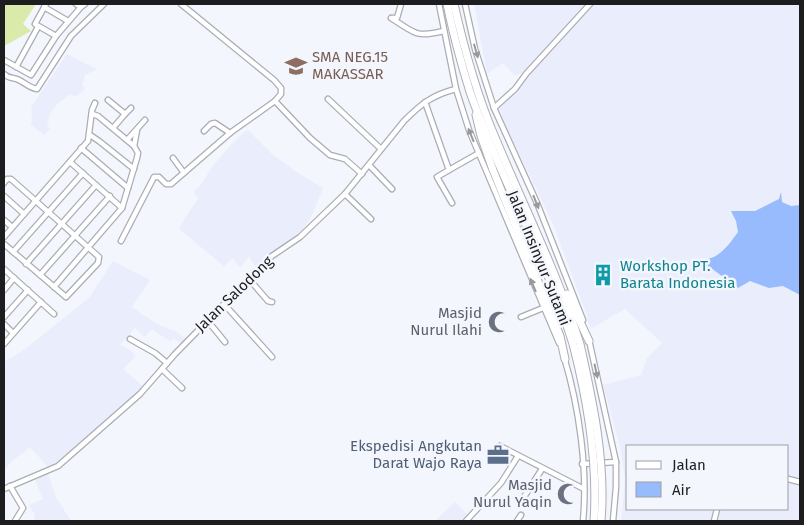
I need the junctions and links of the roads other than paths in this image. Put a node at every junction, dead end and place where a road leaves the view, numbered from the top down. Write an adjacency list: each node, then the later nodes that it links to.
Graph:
1 (76, 4): 10 (street)
2 (104, 4): 18 (street)
3 (181, 4): 23 (street)
4 (401, 4): 14 (street)
5 (439, 4): 14 (street)
6 (448, 4): 20 (highway, Jalan Insinyur Sutami)
7 (454, 4): 67 (highway, Jalan Insinyur Sutami)
8 (465, 4): 27 (street, one-way to 27)
9 (590, 4): 27 (street)
10 (83, 5): 12 (street)
11 (45, 6): 12 (street); 13 (street)
12 (68, 21): 15 (street)
13 (38, 27): 15 (street); 17 (street)
14 (444, 31): 19 (street)
15 (56, 36): 17 (street)
16 (4, 60): 17 (street)
17 (16, 67)
18 (4, 74)
19 (456, 89): 24 (street, Jalan Salodong); 40 (street, one-way to 19)
20 (470, 92): 94 (highway, Jalan Insinyur Sutami); 96 (highway)
21 (328, 99): 39 (street)
22 (108, 100): 28 (street)
23 (275, 101): 34 (street); 48 (street)
24 (425, 102): 39 (street, Jalan Salodong); 45 (street)
25 (95, 104): 29 (street)
26 (132, 108): 28 (street)
27 (494, 108): 91 (street, one-way to 91)
28 (124, 113): 31 (street)
29 (92, 114): 31 (street); 35 (street)
30 (144, 120): 32 (street)
31 (113, 128): 36 (street)
32 (137, 129): 36 (street); 37 (street)
33 (204, 131): 34 (street)
34 (230, 133): 47 (street)
35 (90, 136): 38 (street); 44 (street)
36 (127, 140): 37 (street)
37 (134, 146): 44 (street)
38 (81, 148): 42 (street); 51 (street)
39 (381, 149): 43 (street, Jalan Salodong)
40 (479, 153): 45 (street); 83 (street, one-way to 40)
41 (173, 158): 47 (street)
42 (70, 162): 46 (street); 56 (street)
43 (369, 166): 48 (street, Jalan Salodong); 52 (street)
44 (134, 169): 51 (street)
45 (449, 170): 57 (street)
46 (82, 173): 50 (street); 59 (street)
47 (184, 173): 68 (street)
48 (362, 174): 53 (street, Jalan Salodong)
49 (4, 183): 56 (street)
50 (96, 185): 55 (street); 63 (street)
51 (128, 188): 58 (street)
52 (392, 189)
53 (345, 194): 61 (street); 76 (street, Jalan Salodong)
54 (4, 196): 60 (street)
55 (110, 196): 58 (street); 66 (street)
56 (36, 200): 59 (street); 60 (street)
57 (452, 204)
58 (122, 208): 70 (street)
59 (48, 212): 63 (street); 71 (street)
60 (24, 214): 64 (street)
61 (371, 219)
62 (4, 220): 64 (street)
63 (61, 224): 66 (street); 72 (street)
64 (12, 228): 65 (street)
65 (4, 236)
66 (75, 236): 70 (street); 74 (street)
67 (541, 240): 91 (highway); 94 (highway, Jalan Insinyur Sutami)
68 (121, 241)
69 (4, 244): 71 (street)
70 (88, 247): 77 (street); 77 (street)
71 (13, 252): 72 (street)
72 (26, 264): 74 (street)
73 (4, 269): 75 (street)
74 (40, 275): 77 (street)
75 (14, 278): 78 (street); 79 (street)
76 (249, 279): 81 (street); 82 (street, Jalan Salodong)
77 (54, 287)
78 (4, 290)
79 (28, 290): 80 (street); 85 (street)
80 (41, 302): 84 (street); 89 (street)
81 (272, 302)
82 (224, 304): 87 (street, Jalan Salodong); 95 (street)
83 (544, 308): 86 (street); 96 (street)
84 (54, 314)
85 (4, 317)
86 (521, 317)
87 (207, 320): 92 (street); 97 (street, Jalan Salodong)
88 (4, 324): 89 (street)
89 (14, 333): 93 (street)
90 (130, 339): 97 (street)
91 (589, 341): 102 (street, one-way to 102)
92 (225, 342)
93 (4, 344)
94 (576, 344): 114 (highway, Jalan Insinyur Sutami, bridge); 115 (highway, Jalan Insinyur Sutami, bridge)
95 (272, 357)
96 (565, 358): 103 (street)
97 (167, 363): 98 (street, Jalan Salodong)
98 (162, 369): 99 (street); 105 (street, Jalan Salodong)
99 (182, 388)
100 (500, 446): 101 (street)
101 (518, 456): 104 (street); 111 (street)
102 (616, 462): 103 (street); 116 (street)
103 (582, 464): 107 (street)
104 (542, 469): 107 (street); 108 (street)
105 (10, 486): 106 (street, Jalan Salodong); 110 (street)
106 (4, 489)
107 (584, 489): 113 (street)
108 (522, 500)
109 (522, 515): 112 (street)
110 (15, 521)
111 (467, 521)
112 (517, 521)
113 (583, 521)
114 (594, 521)
115 (601, 521)
116 (614, 521)

